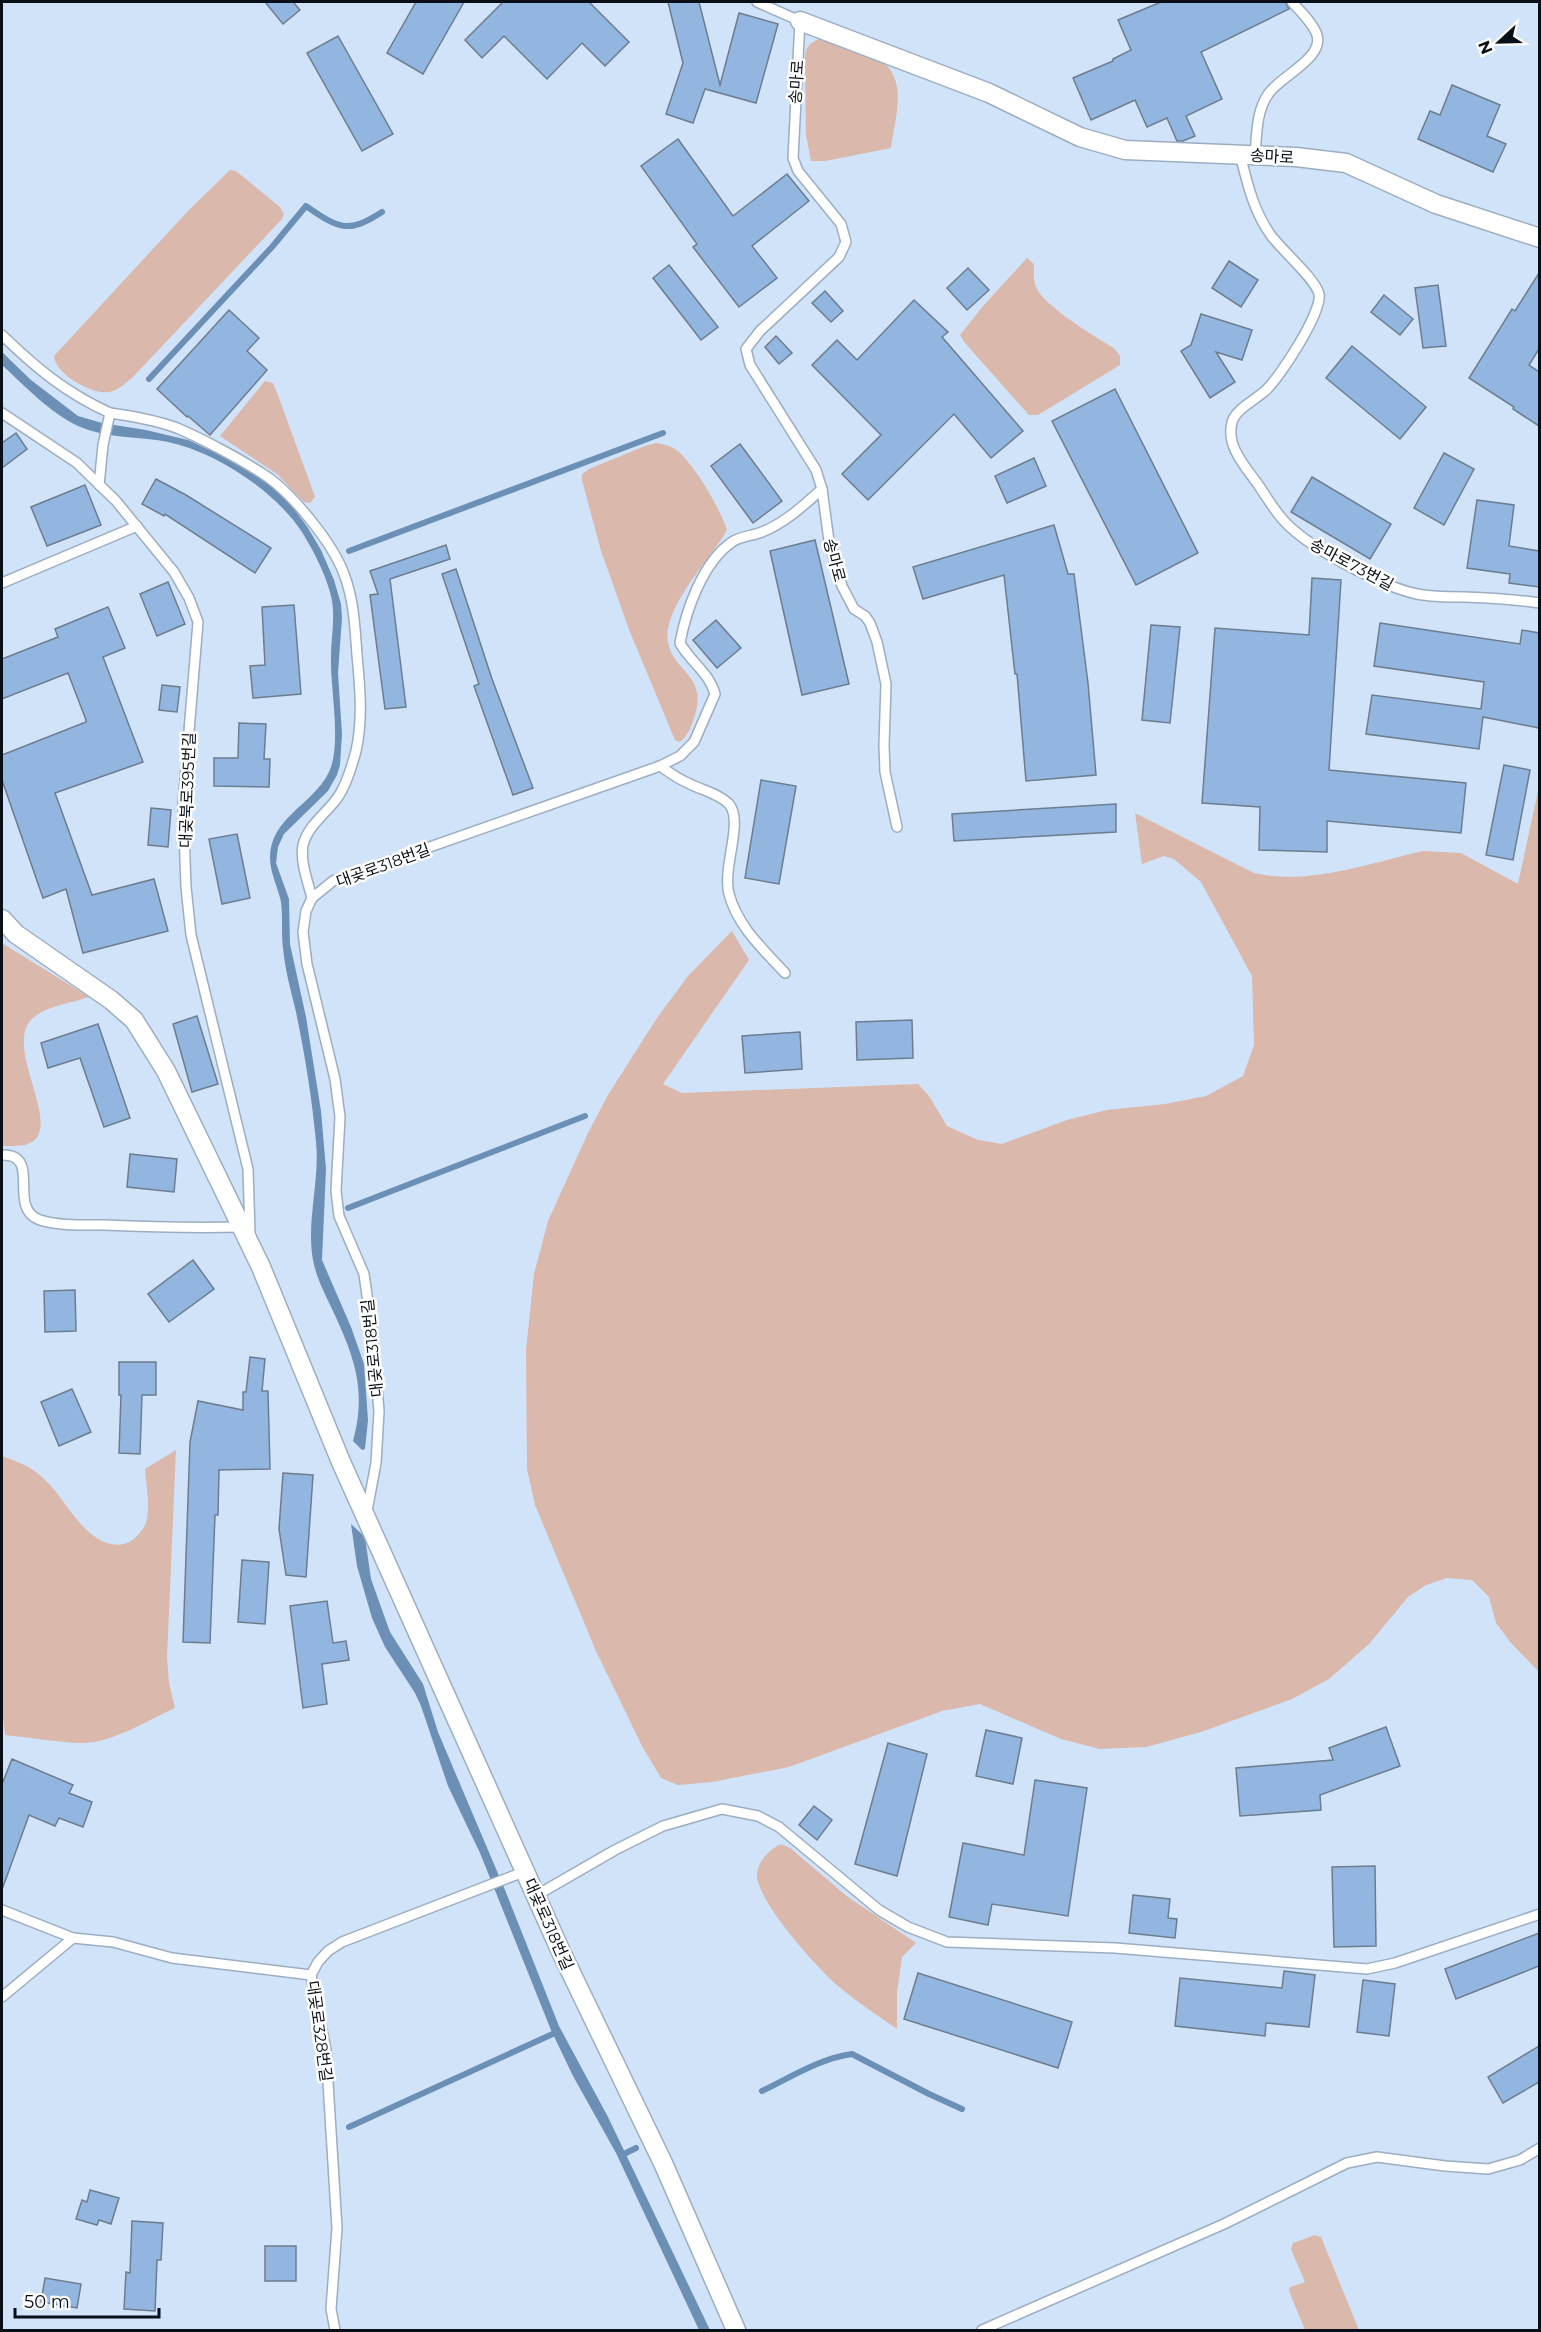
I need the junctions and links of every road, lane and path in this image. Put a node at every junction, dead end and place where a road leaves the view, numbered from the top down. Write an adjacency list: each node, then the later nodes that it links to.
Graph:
1 (757, 2): 3 (lane)
2 (1292, 2): 4 (lane, 송마로73번길)
3 (800, 21): 4 (street, 송마로); 10 (lane, 송마로)
4 (1247, 154): 5 (street, 송마로); 13 (lane, 송마로73번길)
5 (1539, 238)
6 (2, 335): 8 (lane)
7 (2, 412): 9 (lane, 대곶북로395번길)
8 (109, 417): 9 (lane); 16 (lane)
9 (99, 485): 11 (lane, 대곶북로395번길)
10 (822, 489): 14 (lane, 대곶로318번길); 15 (lane, 송마로)
11 (137, 526): 12 (lane); 21 (lane, 대곶북로395번길)
12 (2, 583)
13 (1539, 603)
14 (660, 766): 16 (lane, 대곶로318번길); 18 (lane)
15 (897, 827)
16 (312, 898): 22 (lane, 대곶로318번길)
17 (2, 919): 20 (street, 대곶로318번길)
18 (785, 973)
19 (2, 1155): 20 (lane)
20 (241, 1227): 21 (street, 대곶로318번길)
21 (250, 1244): 22 (street, 대곶로318번길)
22 (366, 1517): 23 (street, 대곶로318번길)
23 (518, 1874): 24 (street, 대곶로318번길); 28 (lane, 대곶로328번길)
24 (537, 1895): 26 (lane); 32 (street, 대곶로318번길)
25 (2, 1910): 27 (lane)
26 (1539, 1914)
27 (73, 1938): 28 (lane); 29 (lane)
28 (311, 1975): 31 (lane, 대곶로328번길)
29 (2, 1997)
30 (1539, 2148): 33 (lane)
31 (335, 2331)
32 (736, 2331)
33 (982, 2331)

